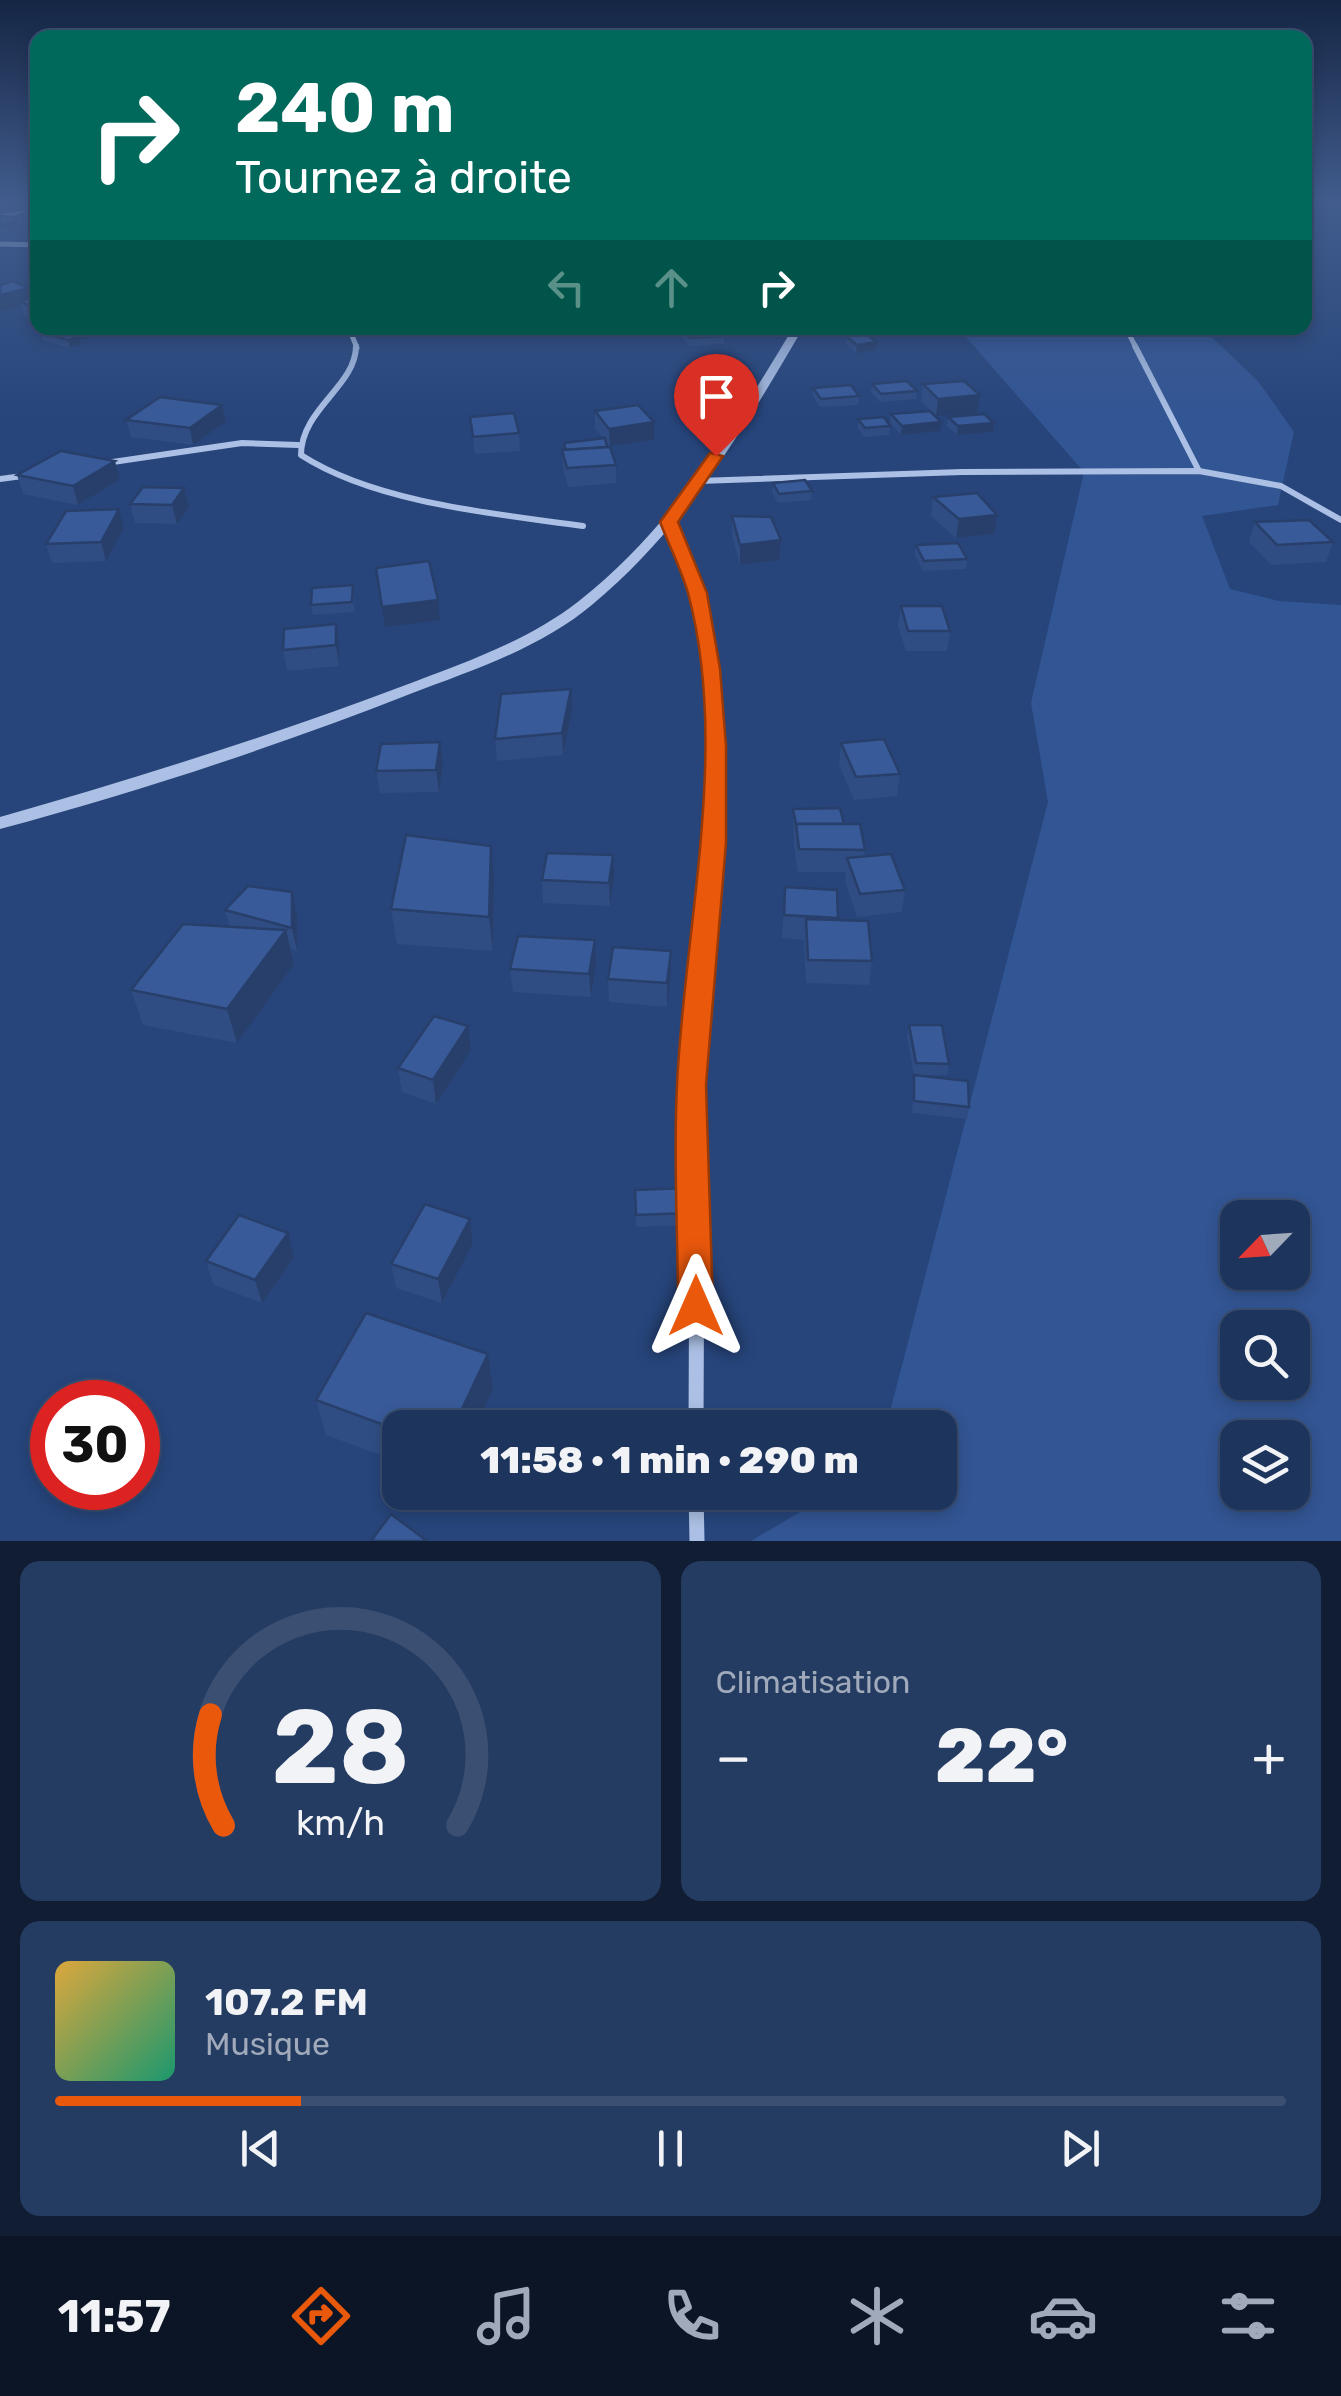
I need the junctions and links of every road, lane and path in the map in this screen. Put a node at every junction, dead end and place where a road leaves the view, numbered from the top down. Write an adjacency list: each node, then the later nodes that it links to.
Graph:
1 (351, 335): 4 (street)
2 (793, 335): 9 (street)
3 (1130, 335): 6 (street)
4 (298, 445): 5 (street); 12 (street)
5 (93, 465)
6 (1199, 471): 9 (street); 10 (street)
7 (45, 472): 8 (street)
8 (0, 479)
9 (699, 480): 11 (street)
10 (1341, 520)
11 (669, 522): 13 (street); 14 (street)
12 (584, 526)
13 (0, 822)
14 (696, 1410)
15 (696, 1510): 16 (street)
16 (697, 1541)

